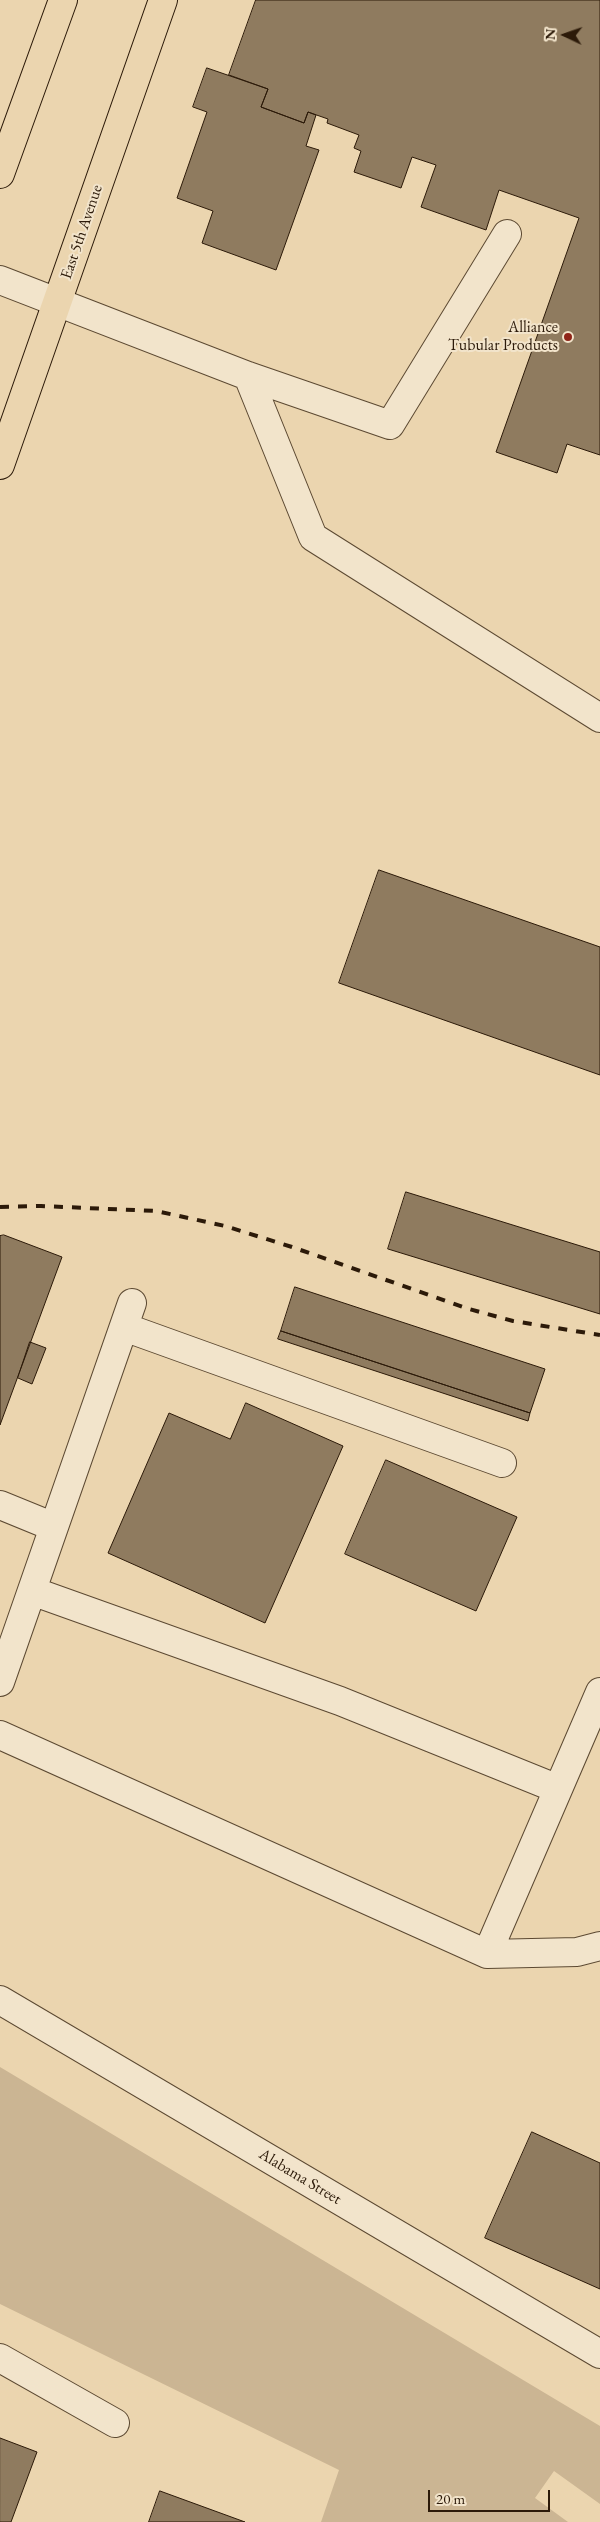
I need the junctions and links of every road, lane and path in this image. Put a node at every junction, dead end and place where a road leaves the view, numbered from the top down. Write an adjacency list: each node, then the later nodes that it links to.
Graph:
1 (62, 0): 3 (main road)
2 (163, 0): 6 (main road, East 5th Avenue)
3 (0, 174)
4 (506, 234): 7 (street)
5 (0, 280): 6 (street)
6 (58, 301): 7 (street); 8 (main road, East 5th Avenue)
7 (248, 376): 9 (street)
8 (0, 465)
9 (600, 718)
10 (502, 1463): 12 (street)
11 (0, 1505): 12 (street)
12 (54, 1527): 13 (street)
13 (32, 1591): 14 (street); 17 (street)
14 (0, 1682)
15 (600, 1692): 17 (street)
16 (0, 1735): 19 (street)
17 (558, 1790): 19 (street)
18 (600, 1946): 19 (street)
19 (487, 1954)
20 (0, 2000): 21 (street, Alabama Street)
21 (600, 2354)
22 (0, 2358): 23 (street)
23 (115, 2423)

